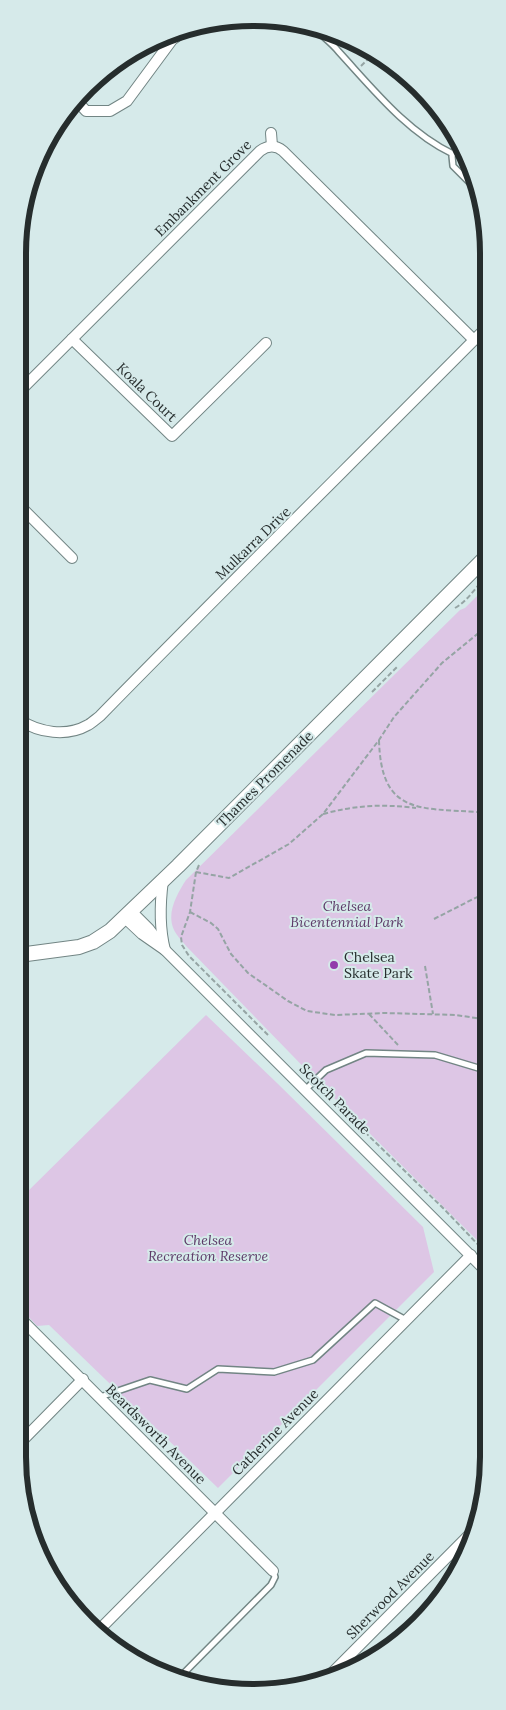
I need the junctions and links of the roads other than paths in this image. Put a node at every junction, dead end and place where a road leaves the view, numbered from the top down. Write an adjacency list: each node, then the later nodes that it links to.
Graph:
1 (324, 38): 7 (lane)
2 (170, 42): 3 (street)
3 (81, 105)
4 (272, 133): 5 (street)
5 (272, 146): 10 (street, Embankment Grove); 11 (street, Embankment Grove)
6 (455, 151): 7 (lane)
7 (453, 154): 8 (lane)
8 (469, 182)
9 (480, 334): 11 (street, Mulkarra Drive)
10 (72, 339): 12 (street, Koala Court); 13 (street, Embankment Grove)
11 (474, 340): 17 (street, Mulkarra Drive)
12 (266, 343)
13 (26, 385)
14 (26, 512): 15 (street)
15 (72, 558)
16 (480, 563): 18 (main road, Thames Promenade)
17 (26, 724)
18 (164, 880): 19 (main road, Thames Promenade); 20 (street)
19 (128, 915): 20 (street, Scotch Parade); 21 (main road, Thames Promenade)
20 (164, 950): 23 (street, Scotch Parade)
21 (26, 953)
22 (480, 1068): 23 (lane)
23 (306, 1089): 24 (street, Scotch Parade)
24 (471, 1254): 25 (street, Scotch Parade); 26 (street, Catherine Avenue)
25 (480, 1264)
26 (406, 1320): 29 (lane); 31 (street, Catherine Avenue)
27 (26, 1324): 28 (street, Beardsworth Avenue)
28 (82, 1379): 29 (street, Beardsworth Avenue); 30 (street)
29 (100, 1398): 31 (street, Beardsworth Avenue)
30 (26, 1437)
31 (214, 1513): 33 (street, Beardsworth Avenue); 34 (street, Catherine Avenue)
32 (463, 1541): 35 (street, Sherwood Avenue)
33 (273, 1571): 36 (lane)
34 (102, 1626)
35 (338, 1667)
36 (183, 1673)

